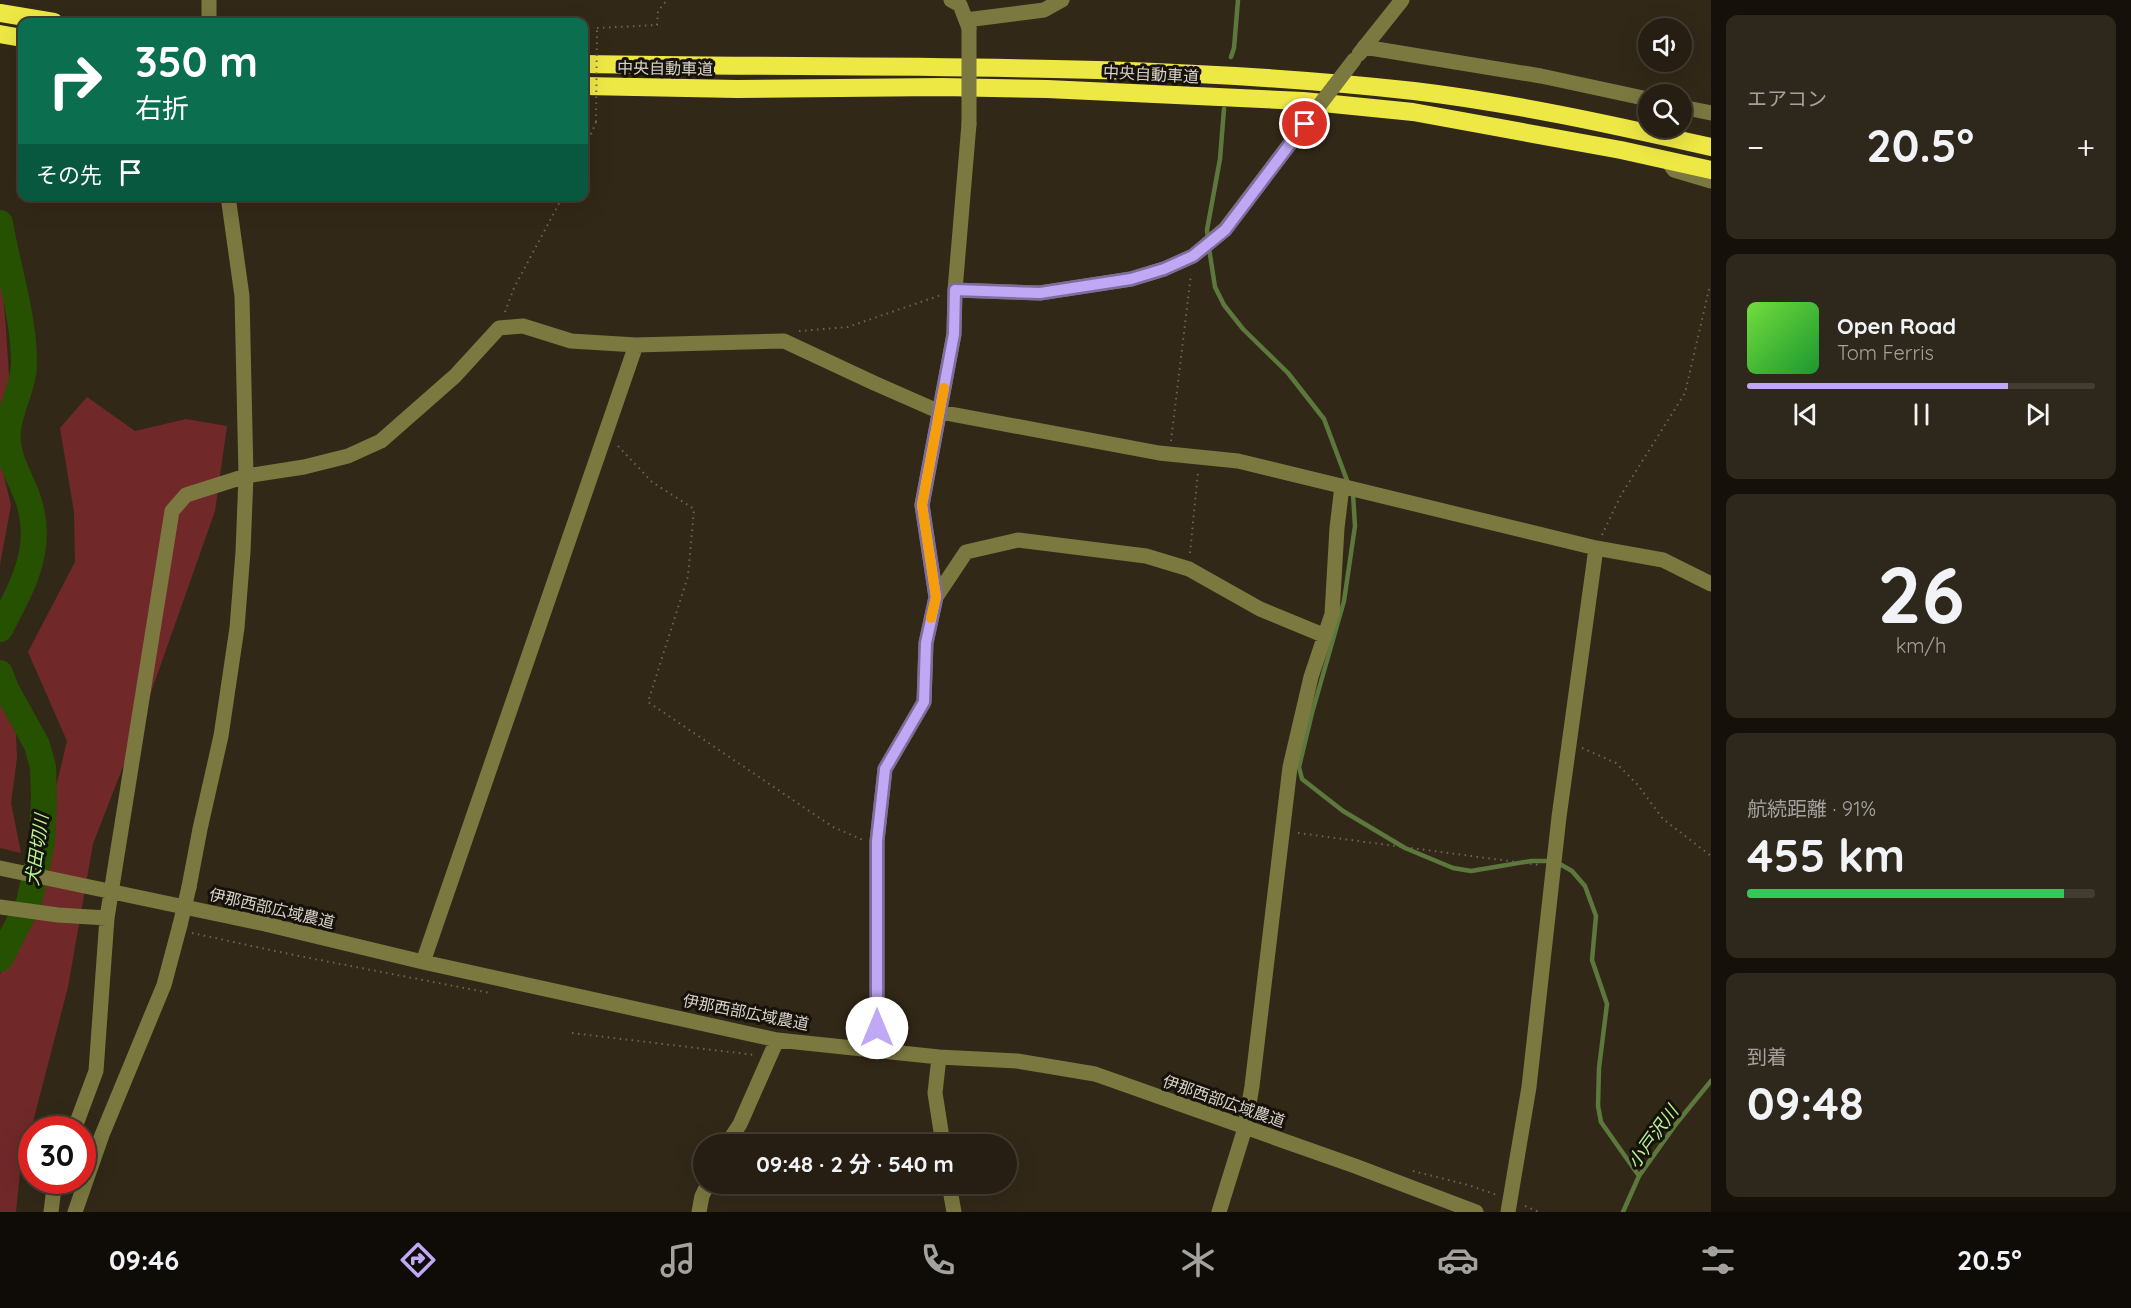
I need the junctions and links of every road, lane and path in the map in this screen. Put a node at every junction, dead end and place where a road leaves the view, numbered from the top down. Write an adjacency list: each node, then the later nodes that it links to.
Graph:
1 (668, 0): 18 (path, bridge)
2 (951, 0): 7 (street)
3 (1062, 0): 7 (street)
4 (1402, 0): 10 (street)
5 (0, 13): 6 (highway)
6 (28, 18)
7 (967, 24): 27 (street, bridge)
8 (0, 33): 9 (highway)
9 (18, 37)
10 (1364, 47): 13 (street); 25 (street, bridge)
11 (588, 64): 16 (highway, 中央自動車道)
12 (588, 86): 20 (highway, 中央自動車道)
13 (1638, 97)
14 (1692, 109): 15 (street)
15 (1711, 113)
16 (1627, 128): 17 (street); 19 (highway, 中央自動車道)
17 (1711, 138)
18 (588, 141)
19 (1711, 147)
20 (1667, 160): 21 (highway, 中央自動車道); 22 (street)
21 (1711, 170)
22 (1711, 181)
23 (229, 201): 35 (street)
24 (560, 201): 28 (path)
25 (1193, 256): 27 (street); 33 (path)
26 (1710, 285): 37 (path)
27 (955, 290): 29 (path); 31 (street)
28 (499, 328): 30 (street); 35 (street)
29 (779, 341): 30 (street); 31 (street)
30 (636, 345): 32 (street)
31 (940, 412): 33 (street); 40 (street)
32 (606, 433): 44 (path); 52 (street)
33 (1169, 454): 34 (street)
34 (1200, 457): 36 (street); 38 (path)
35 (246, 476): 48 (street); 51 (street, bridge)
36 (1342, 486): 37 (street); 41 (street)
37 (1596, 548): 39 (street); 42 (street)
38 (1189, 569): 40 (street); 41 (street)
39 (1711, 584)
40 (936, 597): 44 (street)
41 (1323, 635): 43 (street)
42 (1569, 743): 45 (path); 46 (street)
43 (1283, 831): 46 (path); 60 (street)
44 (876, 846): 56 (street)
45 (1711, 856)
46 (1554, 867): 67 (street)
47 (1, 868): 48 (street, 伊那西部広域農道)
48 (112, 891): 50 (street); 52 (street, 伊那西部広域農道)
49 (0, 907): 50 (street)
50 (108, 918): 59 (street)
51 (180, 927): 53 (path); 69 (street)
52 (423, 962): 55 (street, 伊那西部広域農道)
53 (491, 994)
54 (572, 1032): 57 (path)
55 (777, 1040): 56 (street, 伊那西部広域農道); 57 (street)
56 (877, 1050): 58 (street, 伊那西部広域農道)
57 (769, 1057): 61 (street)
58 (939, 1057): 60 (street, 伊那西部広域農道); 62 (street)
59 (79, 1116)
60 (1245, 1128): 72 (street); 73 (street, 伊那西部広域農道)
61 (734, 1134)
62 (941, 1134)
63 (1404, 1169): 67 (path)
64 (53, 1194): 68 (street)
65 (703, 1194): 70 (street)
66 (951, 1194): 71 (street)
67 (1509, 1206): 74 (path)
68 (51, 1212)
69 (75, 1212)
70 (699, 1212)
71 (954, 1212)
72 (1219, 1212)
73 (1476, 1212)
74 (1539, 1212)

